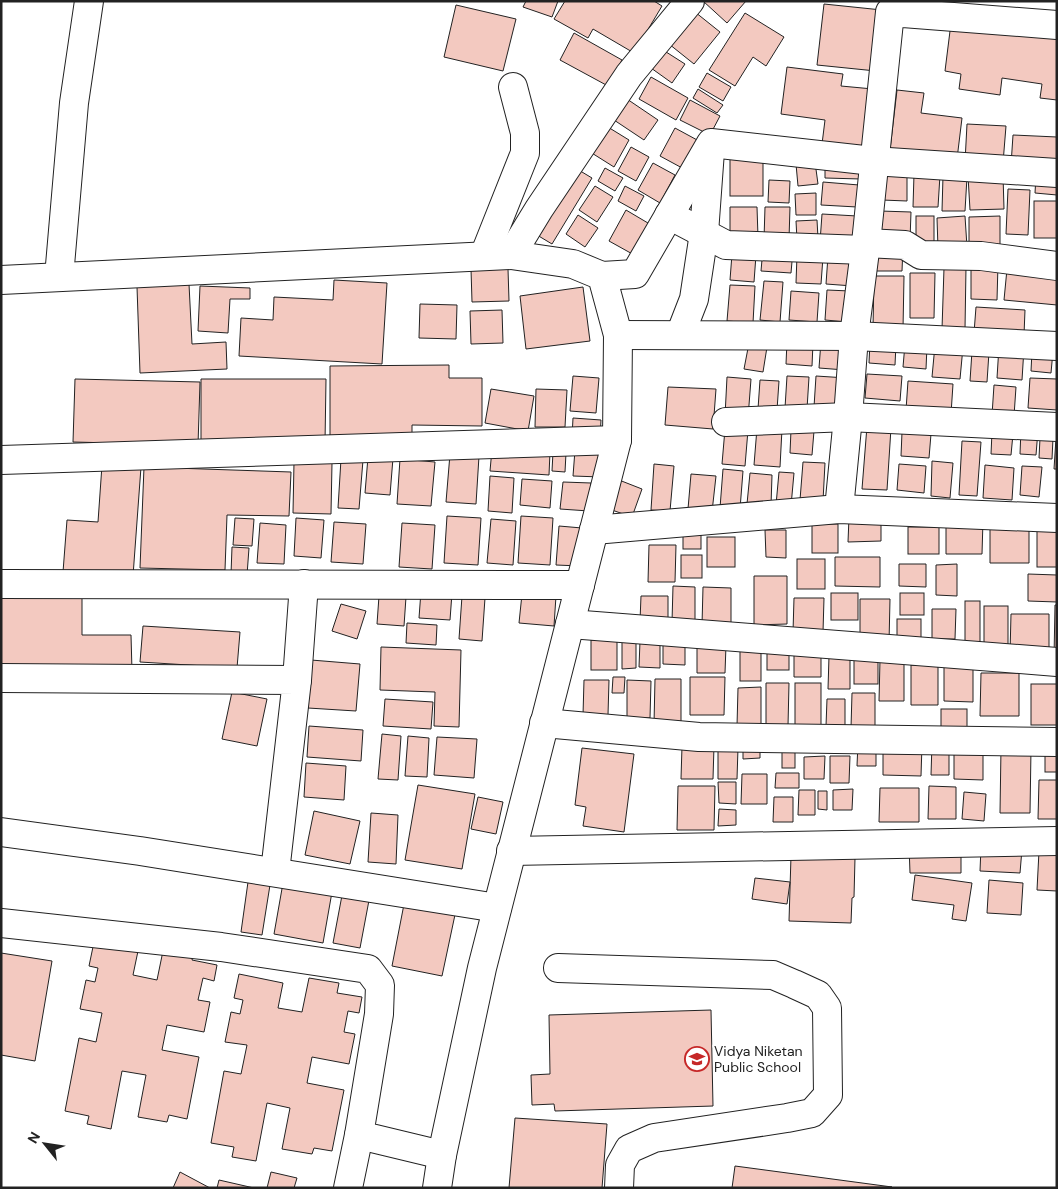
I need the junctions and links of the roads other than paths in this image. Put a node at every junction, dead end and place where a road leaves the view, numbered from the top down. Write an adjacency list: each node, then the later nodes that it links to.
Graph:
1 (89, 1): 16 (street)
2 (690, 1): 12 (street)
3 (889, 7): 4 (street); 7 (street)
4 (1057, 25)
5 (513, 88): 13 (street)
6 (711, 143): 7 (street); 9 (street); 10 (street)
7 (873, 161): 8 (street); 11 (street)
8 (1057, 173)
9 (669, 215): 10 (street); 15 (street)
10 (704, 233): 11 (street); 19 (street)
11 (865, 246): 14 (street); 20 (street)
12 (511, 255): 13 (street); 15 (street)
13 (484, 256): 16 (street)
14 (1057, 266)
15 (602, 276): 18 (street)
16 (59, 277): 17 (street)
17 (1, 280)
18 (618, 335): 19 (street); 25 (street)
19 (680, 335): 20 (street)
20 (854, 336): 21 (street); 22 (street)
21 (1057, 346)
22 (848, 417): 23 (street); 24 (street); 27 (street)
23 (726, 422)
24 (1057, 427)
25 (617, 440): 26 (street); 29 (street)
26 (1, 460)
27 (839, 509): 28 (street); 29 (street)
28 (1057, 518)
29 (594, 530): 32 (street)
30 (1, 584): 31 (street)
31 (304, 584): 32 (street); 36 (street)
32 (580, 585): 33 (street)
33 (570, 624): 34 (street); 37 (street)
34 (1057, 662)
35 (1, 678): 36 (street)
36 (297, 680): 42 (street)
37 (544, 723): 38 (street); 41 (street)
38 (1057, 742)
39 (1, 832): 42 (street)
40 (1057, 841): 41 (street)
41 (511, 851): 43 (street)
42 (276, 872): 43 (street)
43 (497, 908): 47 (street)
44 (1, 923): 46 (street)
45 (558, 968): 50 (street)
46 (359, 1135): 47 (street); 48 (street)
47 (442, 1155): 49 (street)
48 (348, 1188)
49 (437, 1188)
50 (619, 1188)

